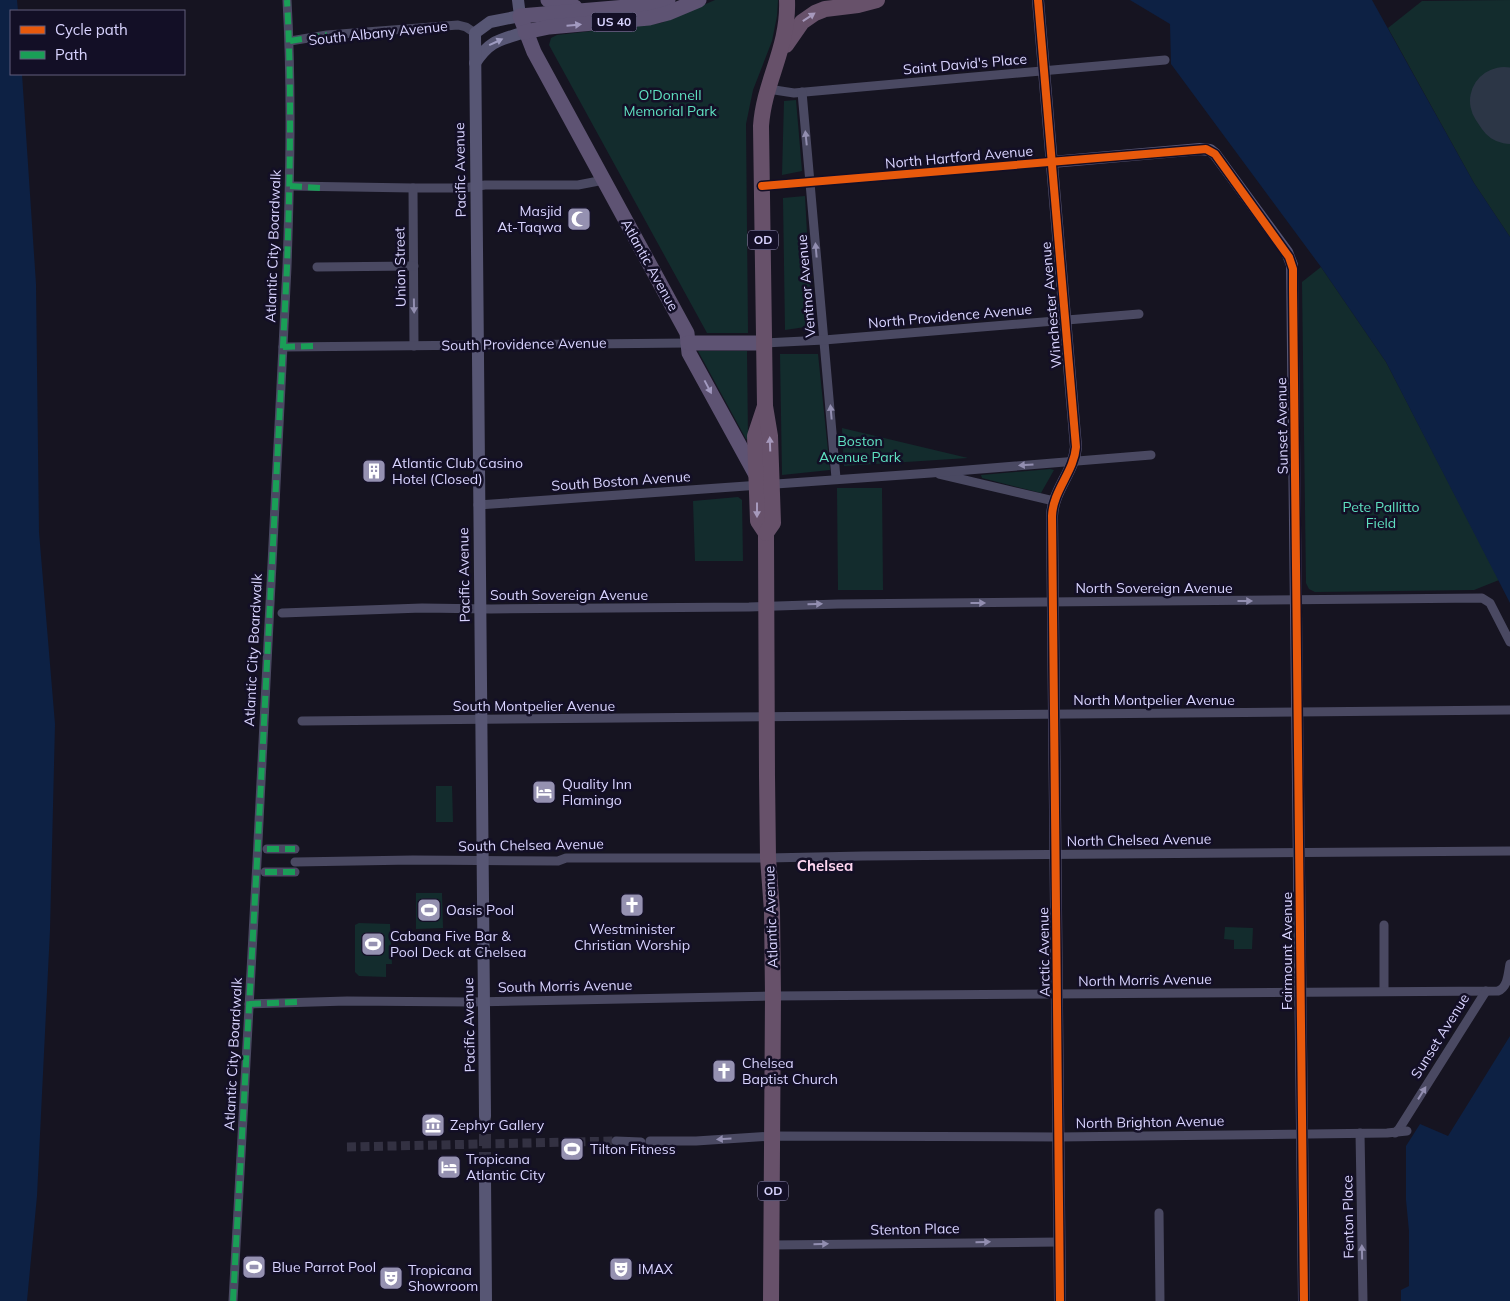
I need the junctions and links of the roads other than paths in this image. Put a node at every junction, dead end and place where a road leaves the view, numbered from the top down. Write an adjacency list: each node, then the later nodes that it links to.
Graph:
1 (287, 0): 13 (street, Atlantic City Boardwalk)
2 (518, 0): 10 (street, Atlantic Avenue)
3 (548, 0): 9 (main road)
4 (668, 0): 9 (main road, US 40)
5 (700, 0): 11 (main road, US 40, one-way to 5)
6 (787, 0): 14 (highway, OD)
7 (877, 0): 14 (highway, one-way to 7)
8 (1038, 0): 17 (street, Winchester Avenue)
9 (586, 10): 10 (main road, US 40)
10 (520, 16): 11 (main road, Atlantic Avenue); 12 (street)
11 (526, 32): 16 (street, one-way to 11); 21 (main road, Atlantic Avenue)
12 (475, 33): 13 (street, South Albany Avenue); 16 (street, Pacific Avenue)
13 (290, 41): 23 (street, Atlantic City Boardwalk)
14 (779, 55): 18 (highway, OD)
15 (1165, 60): 17 (street, Saint David's Place)
16 (474, 63): 24 (street, Pacific Avenue)
17 (1044, 71): 19 (street, Saint David's Place); 20 (street, Winchester Avenue)
18 (768, 89): 19 (street, Saint David's Place); 25 (highway, OD)
19 (802, 92): 22 (street, Ventnor Avenue, one-way to 19)
20 (1052, 162): 22 (street, North Hartford Avenue); 27 (street, North Hartford Avenue); 31 (street, Winchester Avenue)
21 (604, 180): 24 (street); 33 (main road, Atlantic Avenue)
22 (811, 183): 25 (street, North Hartford Avenue); 32 (street, Ventnor Avenue, one-way to 22)
23 (290, 186): 26 (street); 37 (street, Atlantic City Boardwalk)
24 (476, 186): 26 (street); 35 (street, Pacific Avenue)
25 (762, 186): 34 (highway, OD)
26 (413, 188): 28 (street, Union Street)
27 (1287, 252): 45 (street, Sunset Avenue)
28 (414, 266): 29 (street); 36 (street, Union Street, one-way to 36)
29 (317, 267)
30 (1139, 314): 31 (street, North Providence Avenue)
31 (1066, 320): 32 (street, North Providence Avenue); 39 (street, Winchester Avenue)
32 (824, 340): 34 (street, North Providence Avenue); 41 (street, Ventnor Avenue, one-way to 32)
33 (688, 343): 34 (main road, South Providence Avenue); 35 (street, South Providence Avenue); 42 (main road, Atlantic Avenue, one-way to 42)
34 (764, 343): 42 (highway, OD)
35 (477, 345): 36 (street, South Providence Avenue); 44 (street, Pacific Avenue)
36 (414, 346): 37 (street, South Providence Avenue)
37 (283, 347): 75 (street, Atlantic City Boardwalk)
38 (1151, 454): 39 (street)
39 (1074, 461): 40 (street, one-way to 40); 43 (street, Winchester Avenue)
40 (931, 473): 41 (street, South Boston Avenue); 43 (street)
41 (836, 478): 42 (street, South Boston Avenue)
42 (763, 482): 44 (street, South Boston Avenue); 47 (highway, Atlantic Avenue / OD)
43 (1054, 501): 46 (street, Winchester Avenue)
44 (478, 505): 48 (street, Pacific Avenue)
45 (1296, 600): 46 (street, North Sovereign Avenue, one-way to 45); 50 (street, North Sovereign Avenue); 52 (street, Fairmount Avenue)
46 (1053, 602): 47 (street, North Sovereign Avenue, one-way to 46); 53 (street, Arctic Avenue)
47 (766, 606): 48 (street, South Sovereign Avenue); 54 (highway, Atlantic Avenue / OD)
48 (480, 608): 49 (street, South Sovereign Avenue); 55 (street, Pacific Avenue)
49 (282, 613)
50 (1510, 642)
51 (1510, 710): 52 (street, North Montpelier Avenue)
52 (1297, 713): 53 (street, North Montpelier Avenue); 60 (street, Fairmount Avenue)
53 (1054, 715): 54 (street, North Montpelier Avenue); 61 (street, Arctic Avenue)
54 (767, 717): 55 (street, South Montpelier Avenue); 62 (highway, Atlantic Avenue / OD)
55 (480, 720): 56 (street, South Montpelier Avenue); 63 (street, Pacific Avenue)
56 (302, 721)
57 (267, 849): 58 (street)
58 (295, 849)
59 (1510, 851): 60 (street, North Chelsea Avenue)
60 (1298, 852): 61 (street, North Chelsea Avenue); 71 (street, Fairmount Avenue)
61 (1055, 854): 62 (street, North Chelsea Avenue); 72 (street, Arctic Avenue)
62 (768, 858): 63 (street, South Chelsea Avenue); 73 (highway, Atlantic Avenue / OD)
63 (482, 860): 64 (street, South Chelsea Avenue); 74 (street, Pacific Avenue)
64 (295, 862)
65 (265, 872): 66 (street)
66 (295, 872)
67 (1384, 925): 69 (street)
68 (1510, 964): 70 (street, Sunset Avenue)
69 (1384, 991): 70 (street, North Morris Avenue); 71 (street, North Morris Avenue)
70 (1486, 991): 80 (street, Sunset Avenue, one-way to 70)
71 (1300, 992): 72 (street, North Morris Avenue); 78 (street, Fairmount Avenue)
72 (1057, 995): 73 (street, North Morris Avenue); 82 (street, Arctic Avenue)
73 (773, 996): 74 (street, South Morris Avenue); 81 (highway, Atlantic Avenue / OD)
74 (483, 1002): 75 (street, South Morris Avenue); 76 (street, Pacific Avenue)
75 (249, 1004): 88 (street, Atlantic City Boardwalk)
76 (485, 1116)
77 (1407, 1132): 80 (street, North Brighton Avenue)
78 (1301, 1133): 79 (street, North Brighton Avenue); 82 (street, North Brighton Avenue); 93 (street, Fairmount Avenue)
79 (1360, 1133): 80 (street, North Brighton Avenue); 94 (street, Fenton Place, one-way to 79)
80 (1394, 1133)
81 (773, 1136): 82 (street, North Brighton Avenue); 83 (street, North Brighton Avenue, one-way to 83); 87 (highway, Atlantic Avenue / OD)
82 (1058, 1137): 86 (street, Arctic Avenue)
83 (616, 1141)
84 (485, 1177): 89 (street)
85 (1159, 1213): 92 (street)
86 (1059, 1242): 87 (street, Stenton Place, one-way to 86); 91 (street, Arctic Avenue)
87 (772, 1244): 90 (highway, Atlantic Avenue / OD)
88 (232, 1301)
89 (486, 1301)
90 (771, 1301)
91 (1060, 1301)
92 (1160, 1301)
93 (1304, 1301)
94 (1363, 1301)

